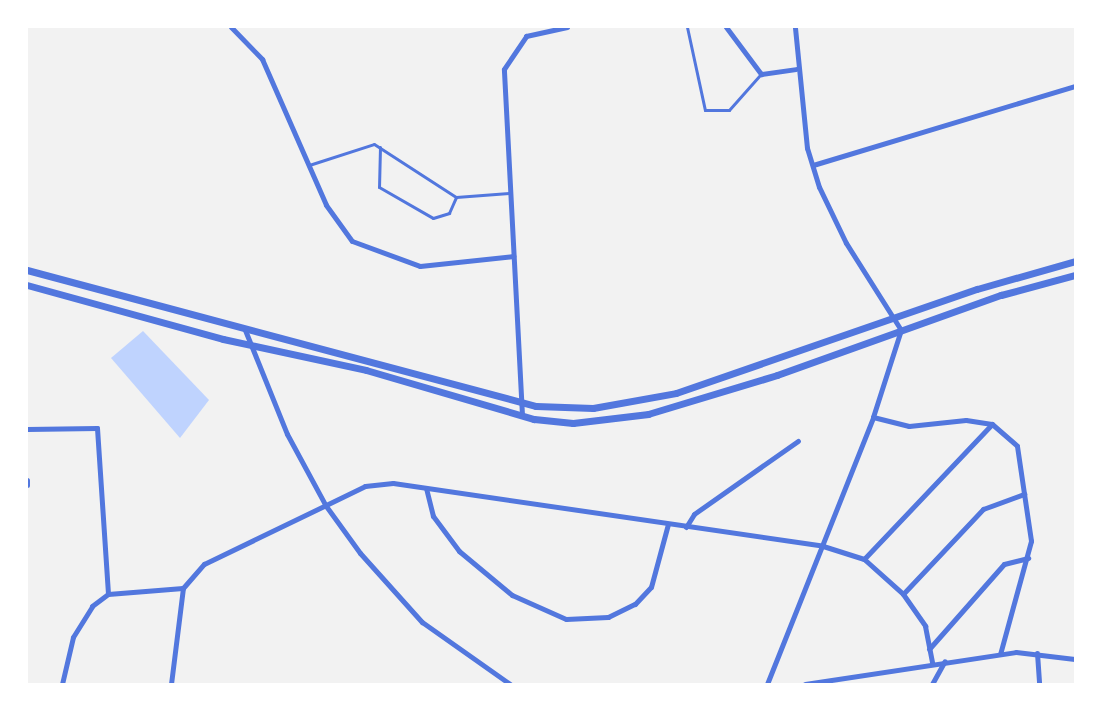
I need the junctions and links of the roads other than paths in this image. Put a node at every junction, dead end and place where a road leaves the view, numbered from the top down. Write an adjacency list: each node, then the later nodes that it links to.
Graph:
1 (231, 27): 10 (street)
2 (567, 27): 12 (street)
3 (687, 27): 7 (lane)
4 (726, 27): 7 (street)
5 (795, 27): 6 (street)
6 (796, 69): 7 (street); 11 (street)
7 (761, 74)
8 (1075, 86): 11 (street)
9 (380, 147): 10 (lane); 13 (lane); 13 (lane)
10 (309, 165): 14 (street)
11 (813, 165): 19 (street)
12 (509, 193): 13 (lane); 14 (street)
13 (456, 197)
14 (513, 256): 23 (street)
15 (1075, 261): 19 (street)
16 (27, 270): 20 (street)
17 (1075, 275): 21 (street)
18 (27, 285): 22 (street)
19 (898, 317): 21 (street); 23 (street)
20 (245, 330): 22 (street); 23 (street)
21 (901, 330): 24 (street); 25 (street)
22 (248, 344): 24 (street); 33 (street)
23 (522, 402): 24 (street)
24 (522, 416)
25 (873, 417): 26 (street); 36 (street)
26 (992, 424): 32 (street); 38 (street)
27 (27, 429): 40 (street)
28 (798, 441): 35 (street)
29 (27, 480): 30 (street)
30 (27, 485)
31 (426, 488): 33 (street); 34 (street); 34 (street)
32 (1024, 494): 37 (street); 41 (street)
33 (326, 506): 39 (street); 50 (street)
34 (668, 524): 35 (street)
35 (686, 527): 36 (street)
36 (823, 546): 38 (street); 51 (street)
37 (1028, 558): 42 (street); 44 (street)
38 (864, 559): 41 (street)
39 (183, 588): 40 (street); 49 (street)
40 (108, 594): 48 (street)
41 (903, 594): 42 (street)
42 (929, 649): 47 (street)
43 (1037, 653): 44 (street); 45 (street); 55 (street)
44 (1000, 654): 46 (street)
45 (1075, 659)
46 (945, 661): 47 (street); 54 (street)
47 (932, 663): 53 (street)
48 (62, 684)
49 (171, 684)
50 (510, 684)
51 (767, 684)
52 (805, 684): 53 (street)
53 (810, 684)
54 (932, 684)
55 (1039, 684)

